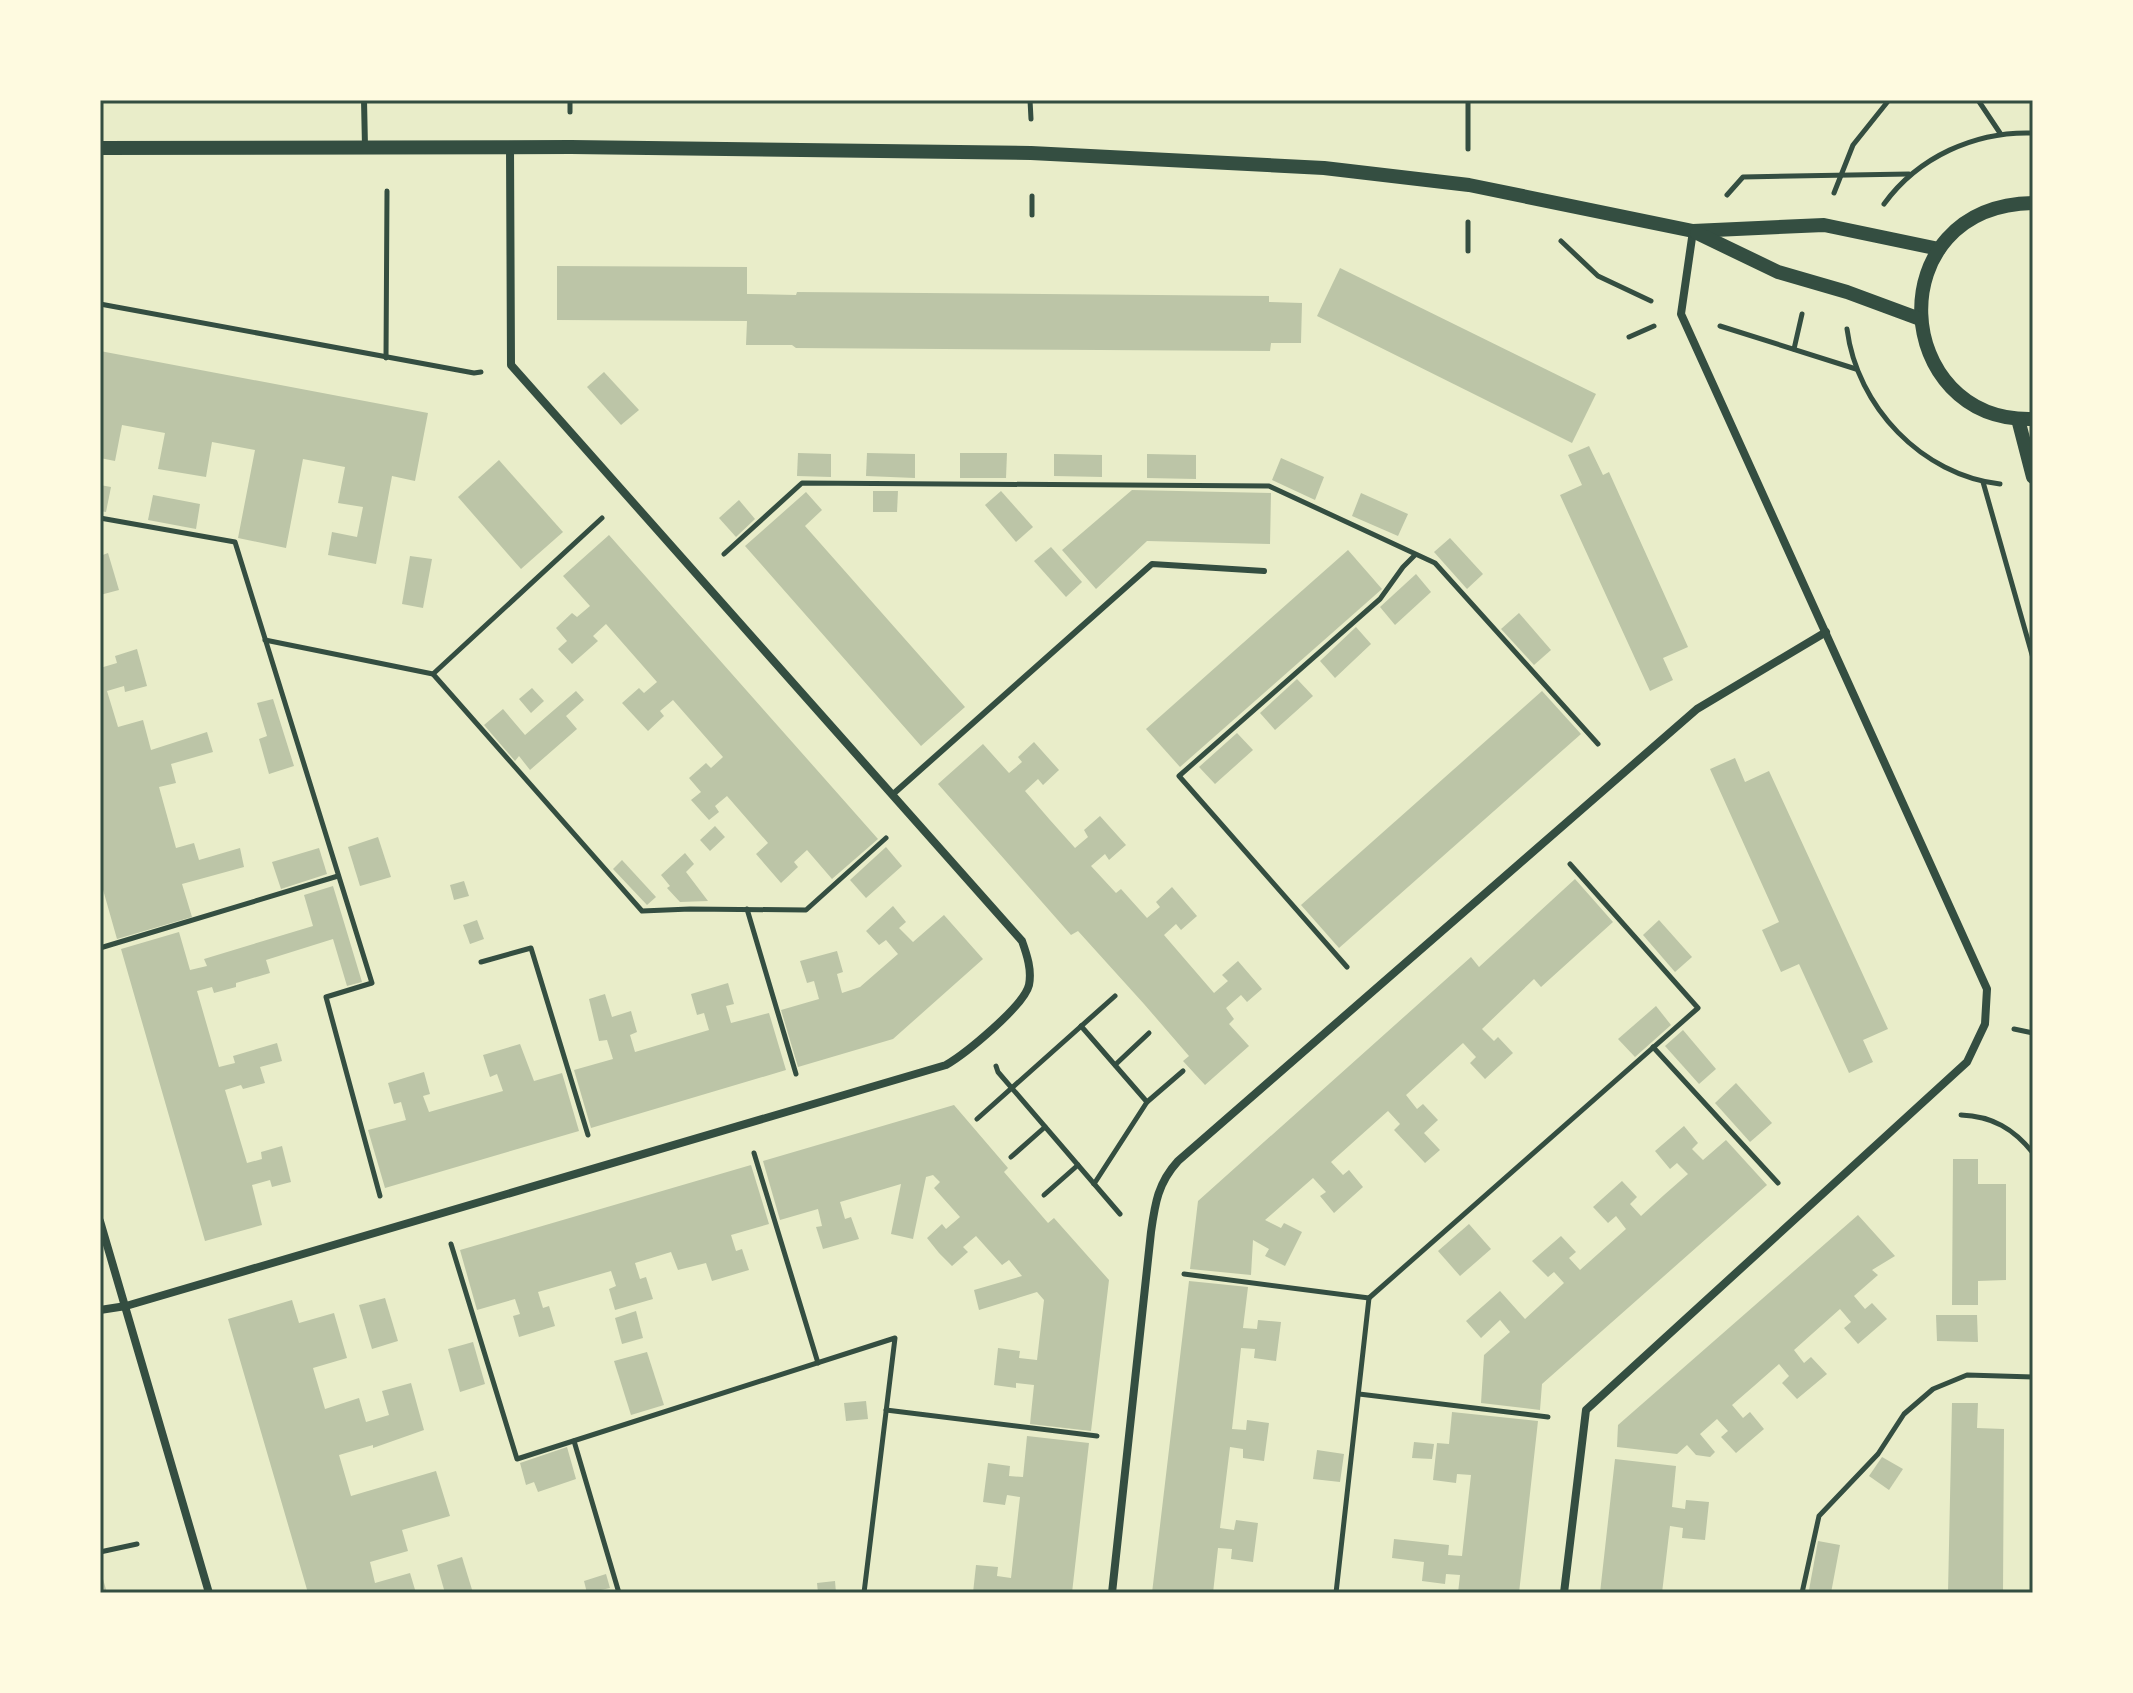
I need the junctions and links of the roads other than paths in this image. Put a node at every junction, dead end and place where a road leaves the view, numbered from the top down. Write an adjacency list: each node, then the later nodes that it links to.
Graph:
1 (364, 100): 2 (lane)
2 (365, 147): 3 (street); 4 (street)
3 (510, 147): 6 (street); 13 (street)
4 (100, 148)
5 (2033, 203): 7 (street)
6 (1693, 231): 7 (street); 8 (street); 12 (street)
7 (1939, 249): 8 (street)
8 (1920, 319): 9 (street)
9 (2026, 419): 10 (street)
10 (2033, 477)
11 (1264, 571): 13 (lane)
12 (1826, 632): 18 (street); 19 (street)
13 (892, 795): 15 (street)
14 (100, 1221): 15 (street)
15 (126, 1306): 16 (street); 17 (street)
16 (100, 1310)
17 (209, 1593)
18 (1112, 1593)
19 (1564, 1593)

